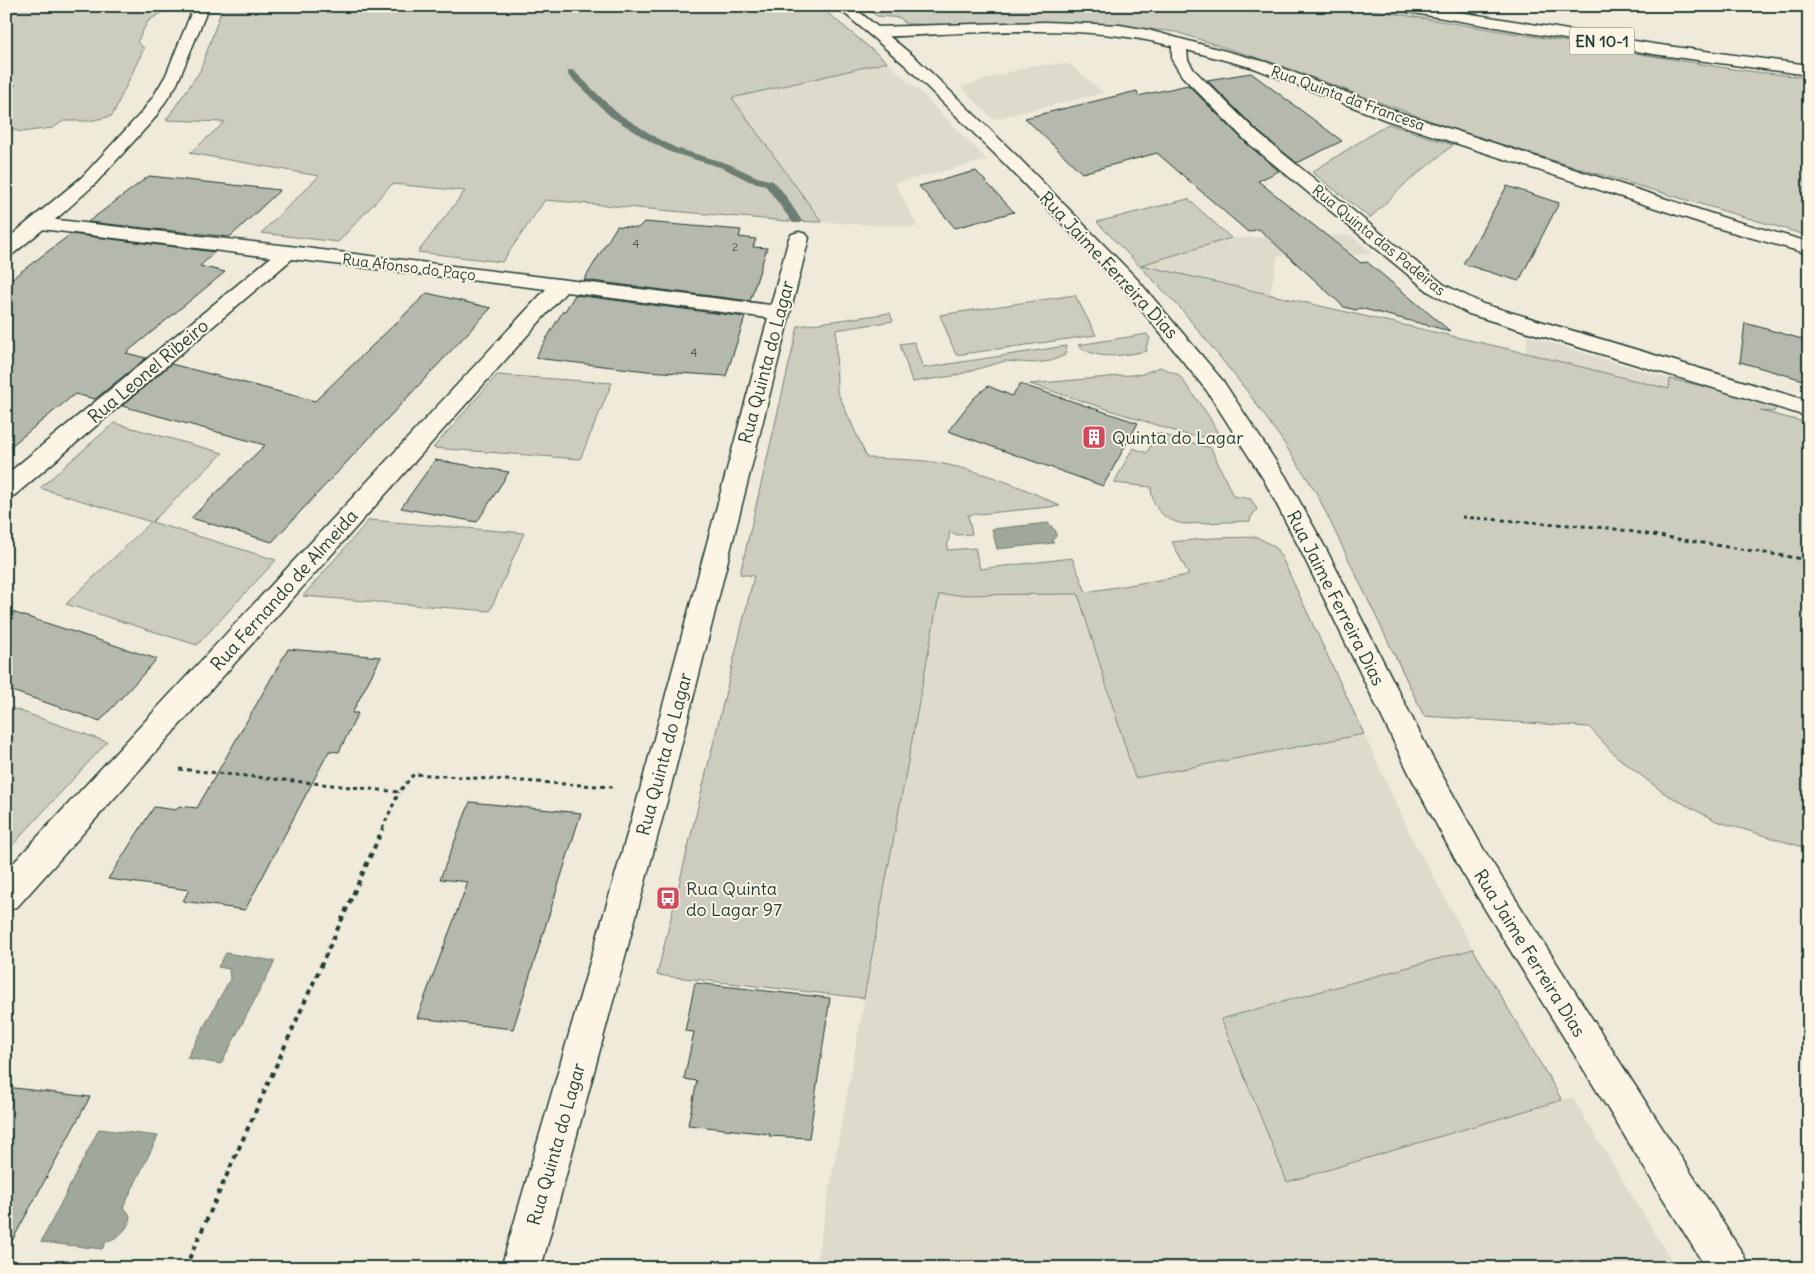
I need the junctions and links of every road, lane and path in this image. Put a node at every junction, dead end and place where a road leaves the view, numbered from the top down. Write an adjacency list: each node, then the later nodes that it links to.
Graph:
1 (202, 6): 7 (street)
2 (843, 6): 4 (street, Rua Jaime Ferreira Dias)
3 (1396, 6): 6 (street, EN 10-1)
4 (875, 32): 5 (street, Rua Quinta da Francesa); 24 (street, Rua Jaime Ferreira Dias)
5 (1181, 43): 9 (street, Rua Quinta da Francesa); 14 (street, Rua Quinta das Padeiras)
6 (1809, 70)
7 (40, 224): 10 (street); 11 (street, Rua Afonso do Paço)
8 (799, 238): 13 (street, Rua Quinta do Lagar)
9 (1809, 248)
10 (6, 250)
11 (289, 252): 12 (street, Rua Afonso do Paço); 15 (street, Rua Leonel Ribeiro)
12 (561, 285): 13 (street, Rua Afonso do Paço); 18 (street, Rua Fernando de Almeida)
13 (779, 313): 19 (street, Rua Quinta do Lagar)
14 (1809, 409)
15 (6, 489)
16 (1462, 516): 17 (path)
17 (1809, 560)
18 (125, 764): 20 (path); 21 (street, Rua Fernando de Almeida)
19 (655, 790): 20 (path); 23 (street, Rua Quinta do Lagar)
20 (399, 792): 22 (path)
21 (6, 894)
22 (185, 1268)
23 (521, 1268)
24 (1729, 1268)

